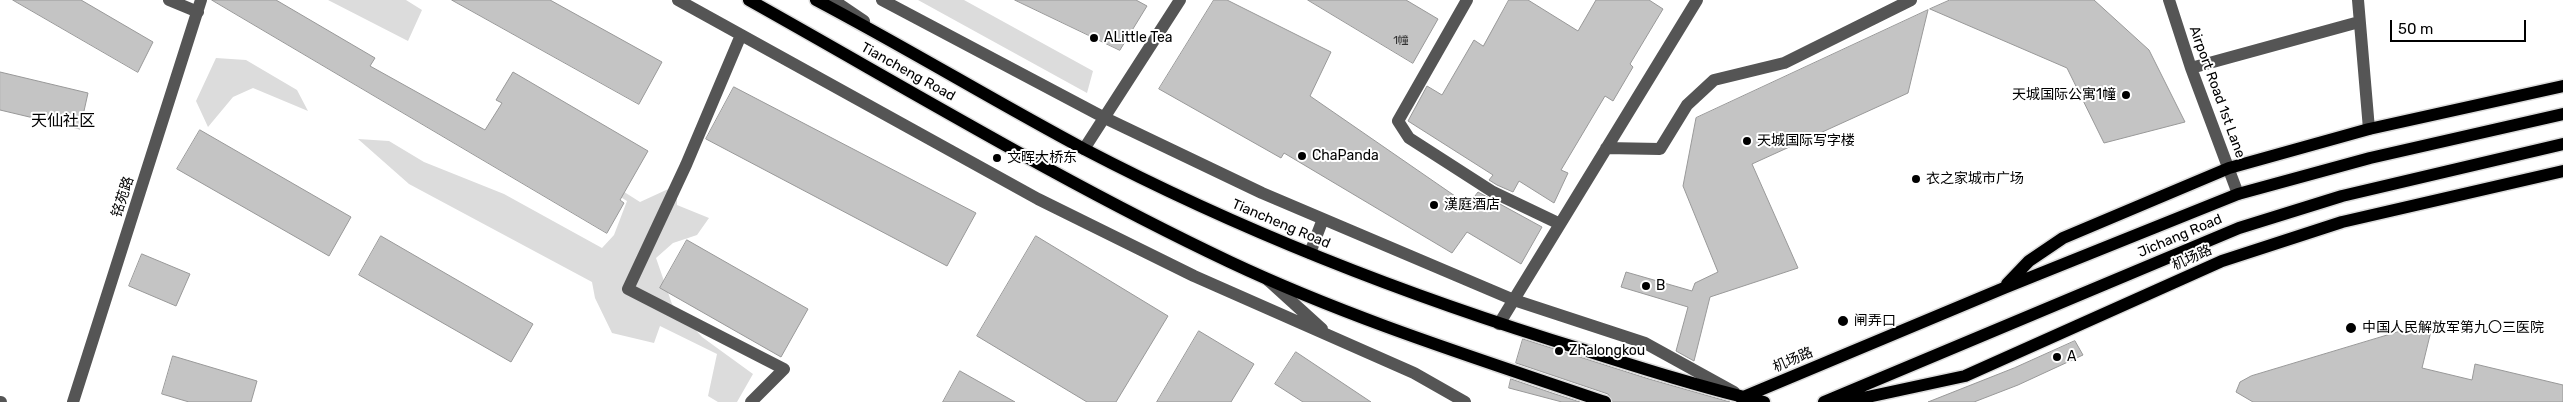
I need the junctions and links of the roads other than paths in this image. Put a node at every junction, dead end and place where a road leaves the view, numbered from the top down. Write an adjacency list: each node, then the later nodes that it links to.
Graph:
1 (169, 0): 13 (street)
2 (678, 0): 15 (street)
3 (749, 0): 31 (main road, Tiancheng Road)
4 (816, 0): 16 (main road, Tiancheng Road)
5 (833, 0): 16 (street)
6 (882, 0): 20 (street)
7 (1180, 0): 20 (street)
8 (1467, 0): 29 (street)
9 (1697, 0): 23 (street)
10 (1911, 0): 23 (street)
11 (2169, 0): 17 (street, Airport Road 1st Lane)
12 (2358, 0): 14 (street)
13 (200, 6): 37 (street, 铭苑路)
14 (2360, 22): 17 (street); 21 (street)
15 (741, 35): 35 (street); 38 (street)
16 (898, 43): 24 (main road, Tiancheng Road)
17 (2191, 68): 25 (street, Airport Road 1st Lane)
18 (2563, 86): 21 (main road, 机场路)
19 (2563, 114): 27 (main road)
20 (1105, 118): 24 (street); 28 (street)
21 (2369, 129): 25 (main road, 机场路)
22 (2563, 144): 42 (main road, Jichang Road)
23 (1606, 148): 29 (street)
24 (1084, 149): 30 (main road, Tiancheng Road)
25 (2229, 168): 27 (street, Airport Road 1st Lane); 32 (main road, 机场路)
26 (2563, 171): 43 (main road, 机场路)
27 (2238, 194): 32 (main road, 机场路)
28 (1323, 219): 30 (street); 33 (street)
29 (1560, 224): 33 (street)
30 (1310, 253): 34 (main road, Tiancheng Road)
31 (1265, 277): 35 (street); 40 (main road, Tiancheng Road)
32 (2004, 288): 36 (main road, 机场路)
33 (1514, 300): 34 (street); 36 (street)
34 (1499, 324): 36 (main road, Tiancheng Road)
35 (1330, 337): 39 (street)
36 (1737, 400): 41 (main road, Tiancheng Road)
37 (73, 402)
38 (751, 402)
39 (1465, 402)
40 (1605, 402)
41 (1764, 402)
42 (1824, 402)
43 (1844, 402)

